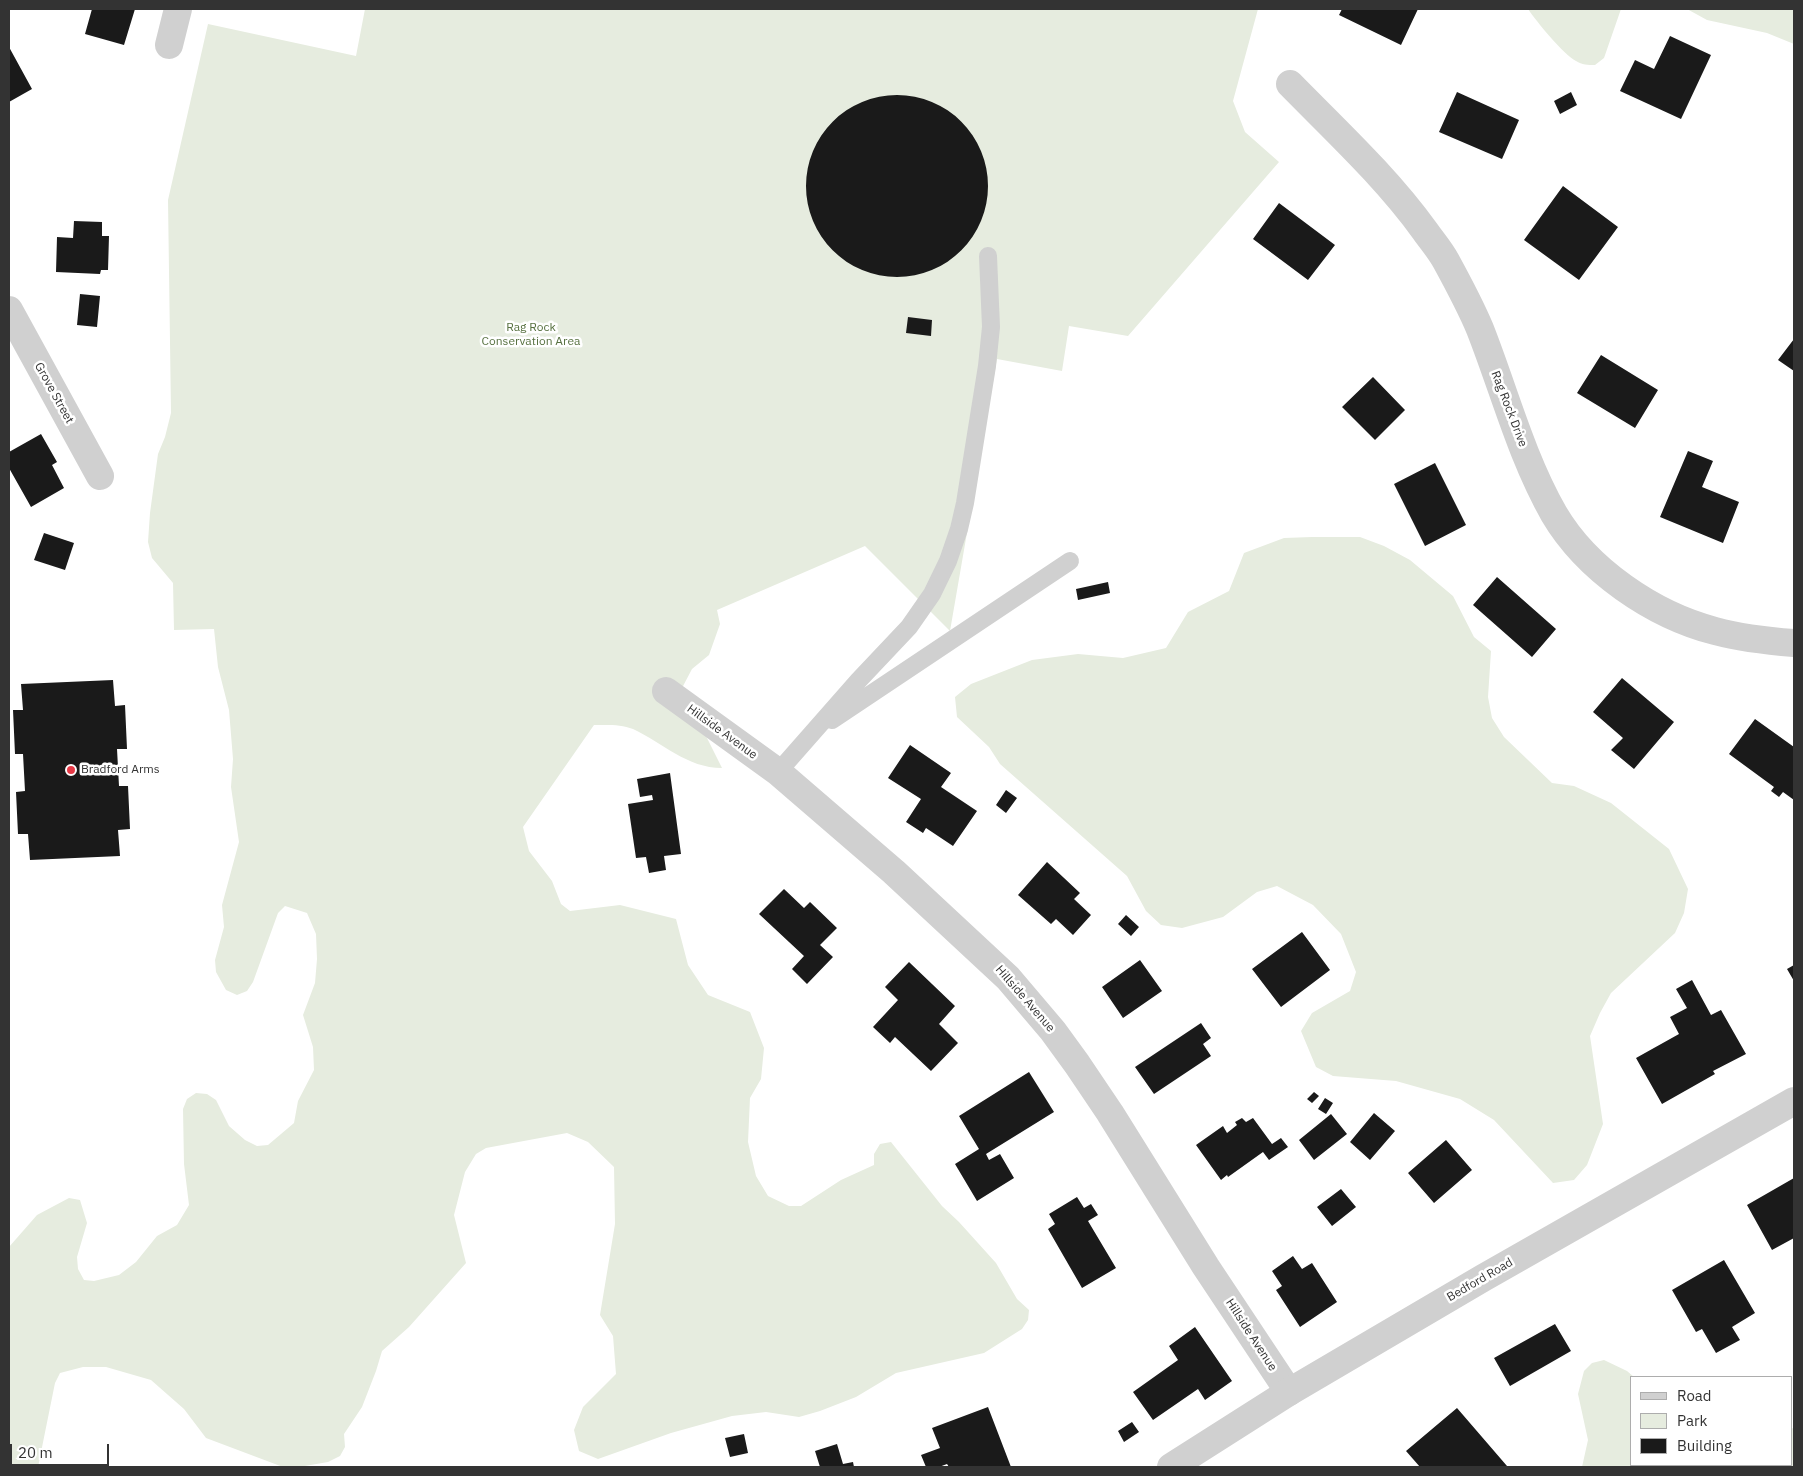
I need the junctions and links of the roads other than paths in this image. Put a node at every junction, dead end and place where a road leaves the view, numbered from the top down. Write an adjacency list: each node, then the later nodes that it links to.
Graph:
1 (178, 9): 2 (street)
2 (169, 45)
3 (1290, 84): 8 (street, Rag Rock Drive)
4 (988, 256): 10 (lane)
5 (9, 310): 6 (street, Grove Street)
6 (100, 476)
7 (1070, 561): 10 (lane)
8 (1794, 643)
9 (666, 691): 11 (street, Hillside Avenue)
10 (809, 736): 11 (lane)
11 (778, 772): 13 (street, Hillside Avenue)
12 (1794, 1101): 13 (street, Bedford Road)
13 (1289, 1392): 14 (street, Bedford Road)
14 (1171, 1467)

